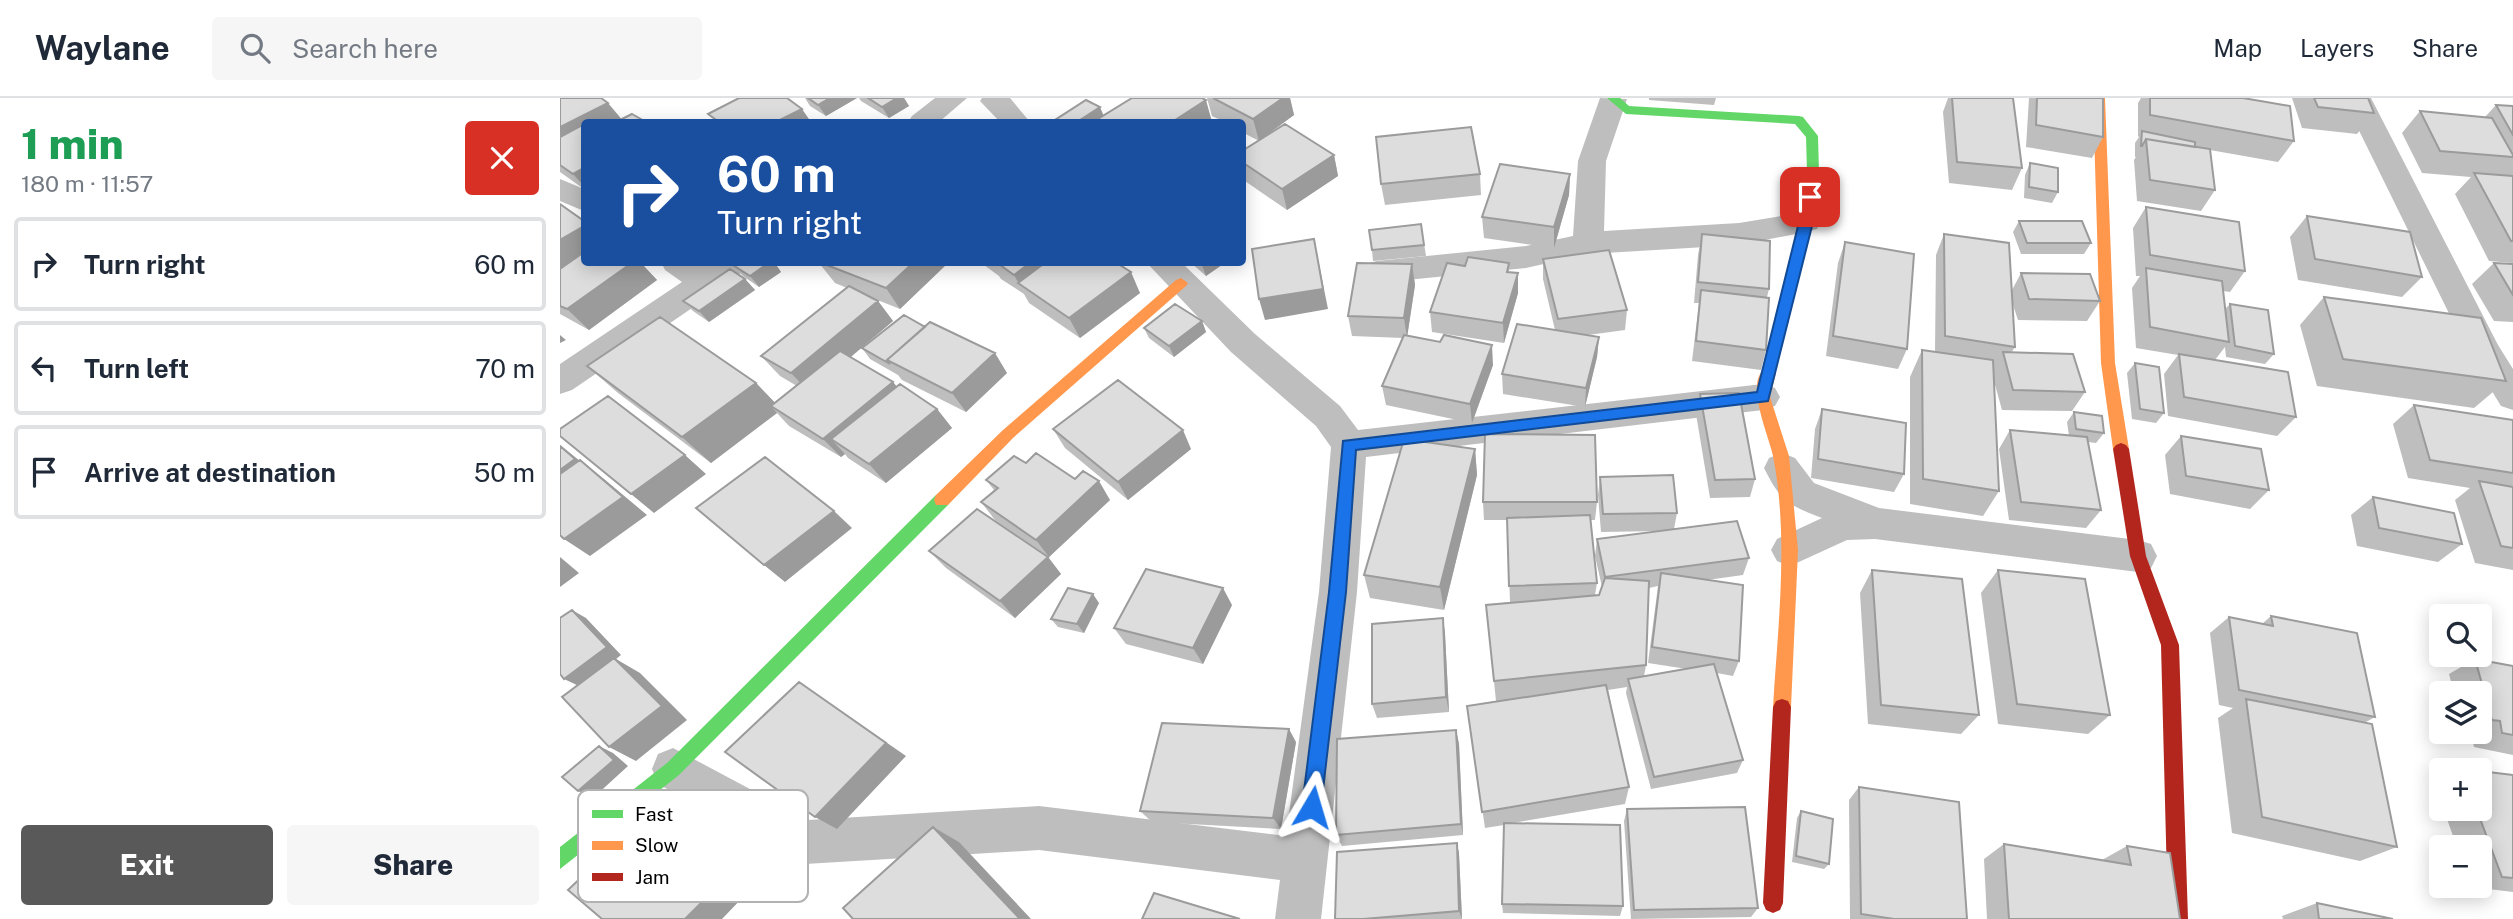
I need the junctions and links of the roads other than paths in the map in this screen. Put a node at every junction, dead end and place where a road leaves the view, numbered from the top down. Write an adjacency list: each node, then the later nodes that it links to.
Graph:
1 (953, 98): 6 (street)
2 (996, 98): 7 (street)
3 (1613, 98): 10 (street); 11 (street)
4 (2099, 98): 24 (street)
5 (2357, 98): 19 (street)
6 (926, 119)
7 (1013, 119)
8 (560, 189): 9 (street)
9 (581, 200)
10 (1806, 222): 11 (street); 18 (street)
11 (1588, 243): 15 (street)
12 (682, 266): 16 (street)
13 (729, 266): 16 (street)
14 (1171, 272): 20 (street); 25 (street)
15 (1377, 272)
16 (706, 283): 17 (street)
17 (560, 381)
18 (1763, 397): 20 (street); 21 (street)
19 (2513, 397)
20 (1349, 445): 31 (street)
21 (1782, 468): 22 (street); 23 (street)
22 (1875, 523): 23 (street); 24 (street)
23 (1790, 550): 32 (street)
24 (2138, 556): 34 (street)
25 (673, 769): 26 (street); 27 (street)
26 (647, 790)
27 (711, 790)
28 (808, 842): 31 (street)
29 (578, 845): 30 (street)
30 (560, 859)
31 (1305, 862): 33 (street)
32 (1773, 903)
33 (1298, 919)
34 (2178, 919)

